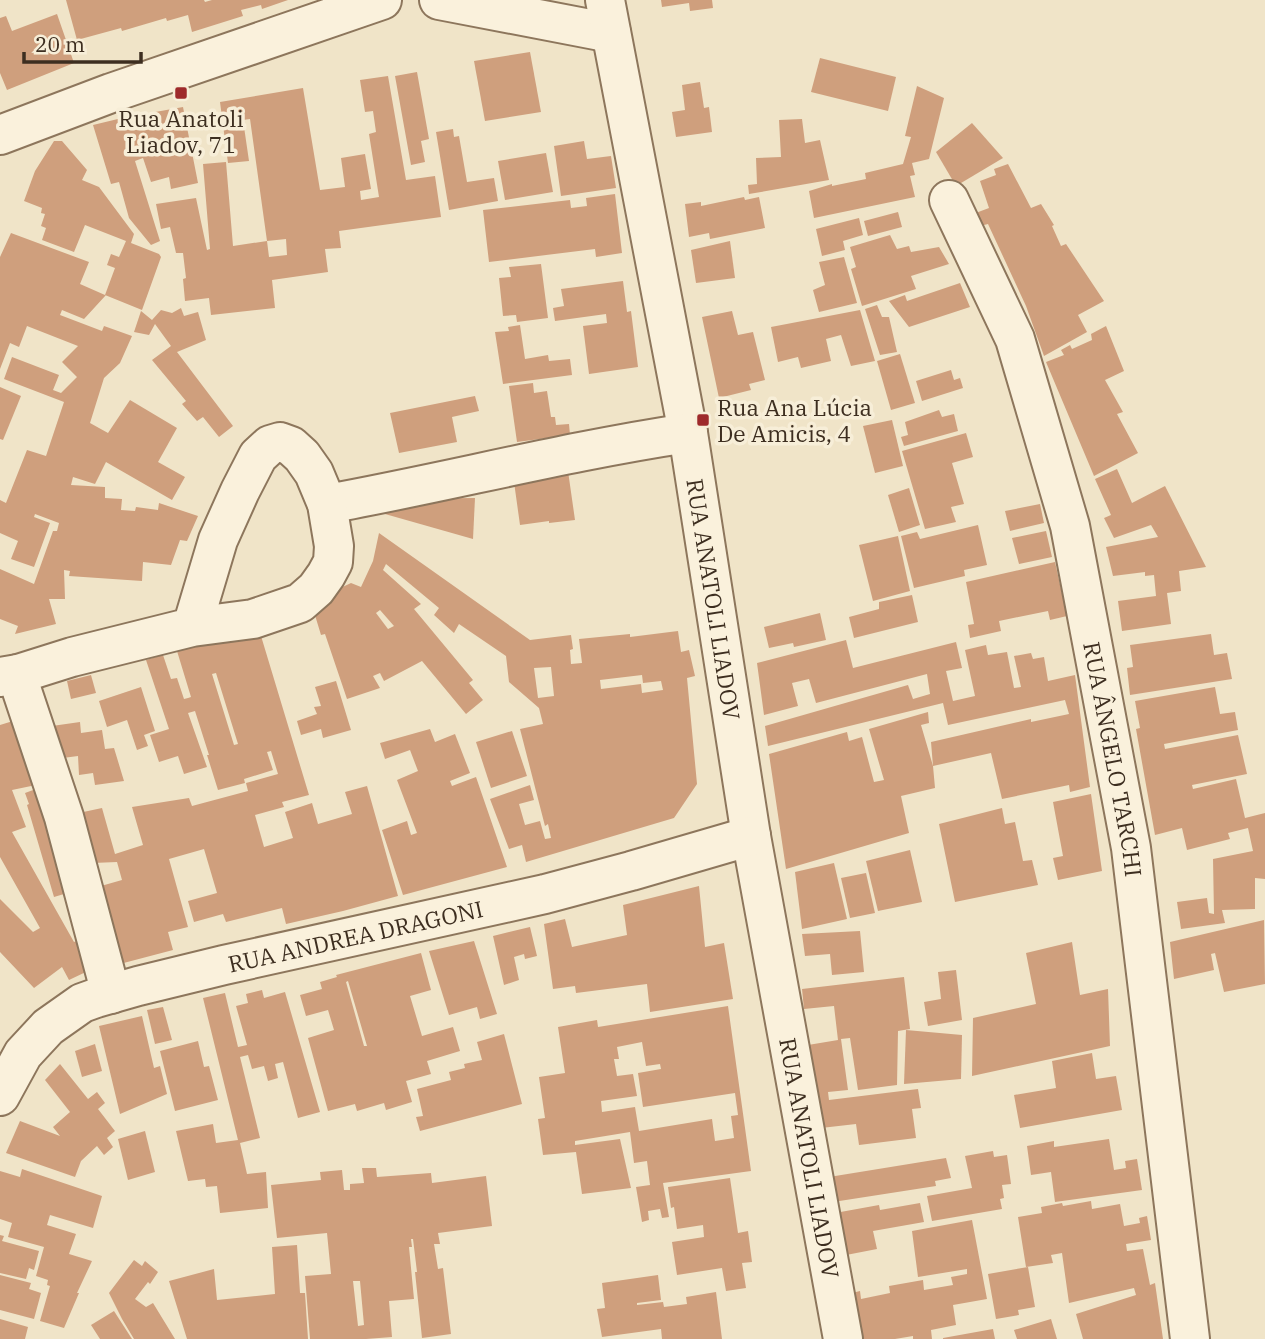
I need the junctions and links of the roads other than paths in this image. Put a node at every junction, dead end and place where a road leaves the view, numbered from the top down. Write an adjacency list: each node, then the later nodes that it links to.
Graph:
1 (382, 0): 4 (street)
2 (439, 0): 3 (street, RUA ANATOLI LIADOV)
3 (608, 17): 6 (street, RUA ANATOLI LIADOV)
4 (0, 135)
5 (949, 200): 14 (street, RUA ÂNGELO TARCHI)
6 (688, 433): 7 (street); 10 (street, RUA ANATOLI LIADOV)
7 (327, 504): 8 (street); 8 (street)
8 (192, 627): 9 (street)
9 (9, 675): 11 (street)
10 (751, 836): 11 (street, RUA ANDREA DRAGONI); 13 (street, RUA ANATOLI LIADOV)
11 (111, 994): 12 (street, RUA ANDREA DRAGONI)
12 (0, 1096)
13 (843, 1339)
14 (1190, 1339)

